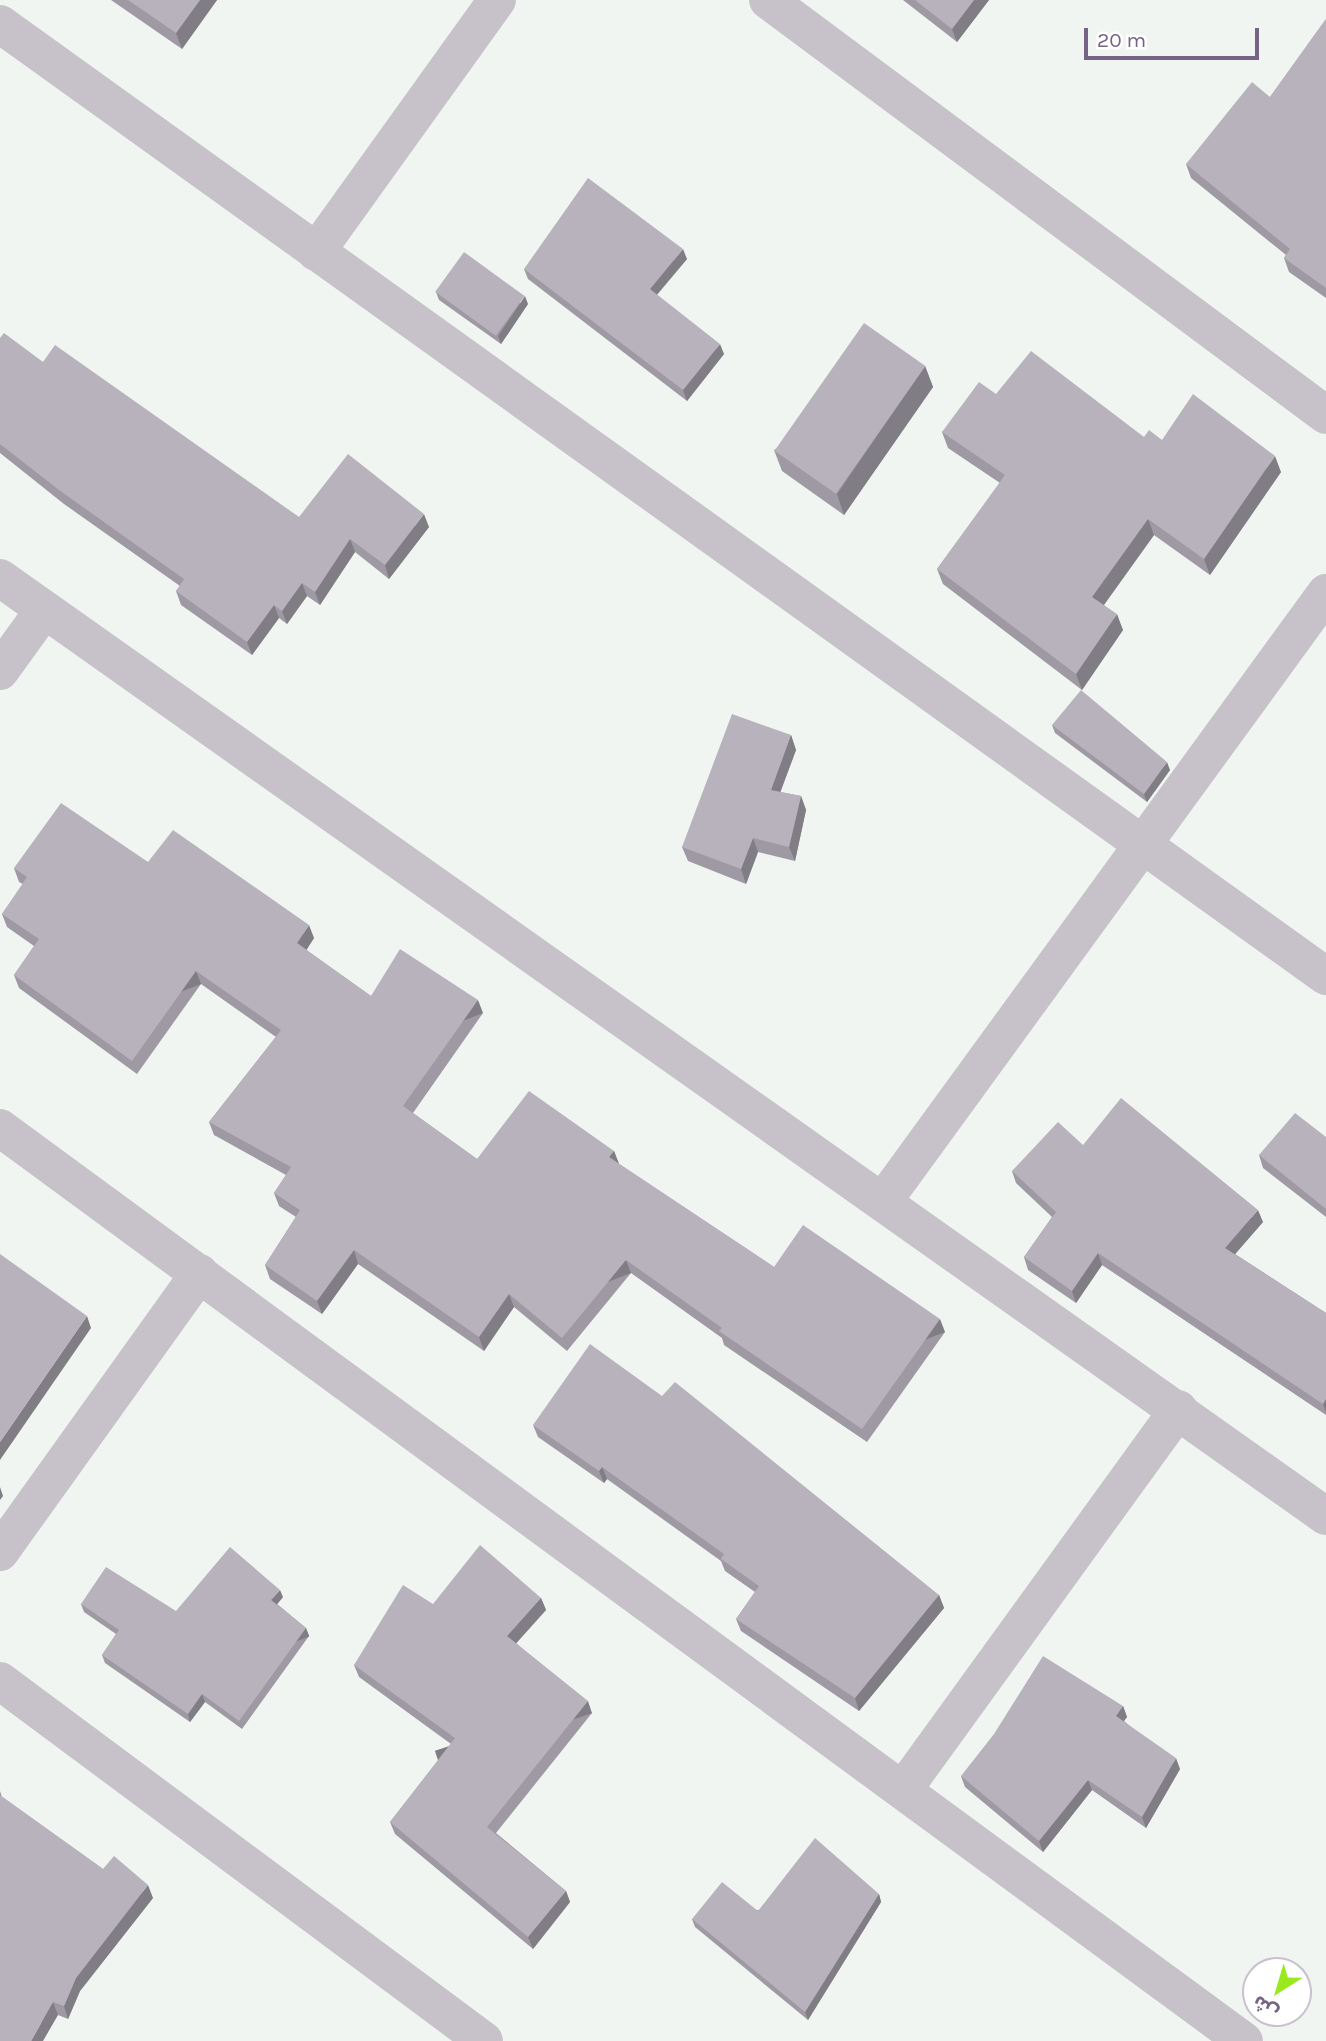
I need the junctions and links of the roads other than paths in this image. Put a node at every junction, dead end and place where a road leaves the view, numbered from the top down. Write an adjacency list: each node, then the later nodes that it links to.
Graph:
1 (496, 0): 4 (street)
2 (768, 0): 5 (street)
3 (0, 24): 4 (street)
4 (316, 252): 10 (street)
5 (1326, 415)
6 (0, 578): 8 (street)
7 (1326, 593): 10 (street)
8 (44, 610): 9 (street); 13 (street)
9 (0, 671)
10 (1142, 847): 11 (street); 13 (street)
11 (1326, 976)
12 (0, 1128): 14 (street)
13 (884, 1200): 15 (street)
14 (200, 1273): 17 (street); 19 (street)
15 (1179, 1409): 16 (street); 19 (street)
16 (1326, 1516)
17 (0, 1552)
18 (0, 1681): 20 (street)
19 (903, 1790): 21 (street)
20 (485, 2041)
21 (1244, 2041)

